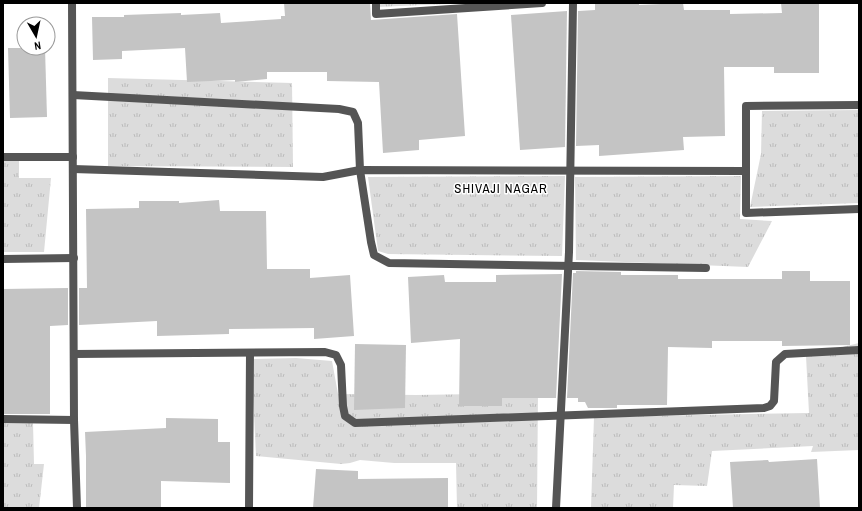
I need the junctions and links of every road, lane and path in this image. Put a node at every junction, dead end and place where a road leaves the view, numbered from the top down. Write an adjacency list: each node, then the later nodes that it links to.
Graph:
1 (72, 3): 5 (street)
2 (376, 3): 3 (street)
3 (542, 3)
4 (573, 3): 11 (street)
5 (73, 95): 8 (street); 10 (street)
6 (859, 105): 12 (street)
7 (3, 157): 8 (street)
8 (73, 157): 9 (street)
9 (73, 169): 10 (street); 14 (street)
10 (360, 170): 11 (street); 16 (street)
11 (571, 170): 12 (street); 16 (street)
12 (746, 171): 13 (street)
13 (859, 210)
14 (74, 258): 15 (street); 20 (street)
15 (3, 259)
16 (568, 265): 17 (street); 21 (street)
17 (706, 268)
18 (859, 350): 21 (street)
19 (250, 353): 20 (street); 21 (street); 25 (street)
20 (74, 354): 23 (street)
21 (561, 415): 26 (street)
22 (3, 419): 23 (street)
23 (74, 420): 24 (street)
24 (77, 508)
25 (249, 508)
26 (556, 508)

